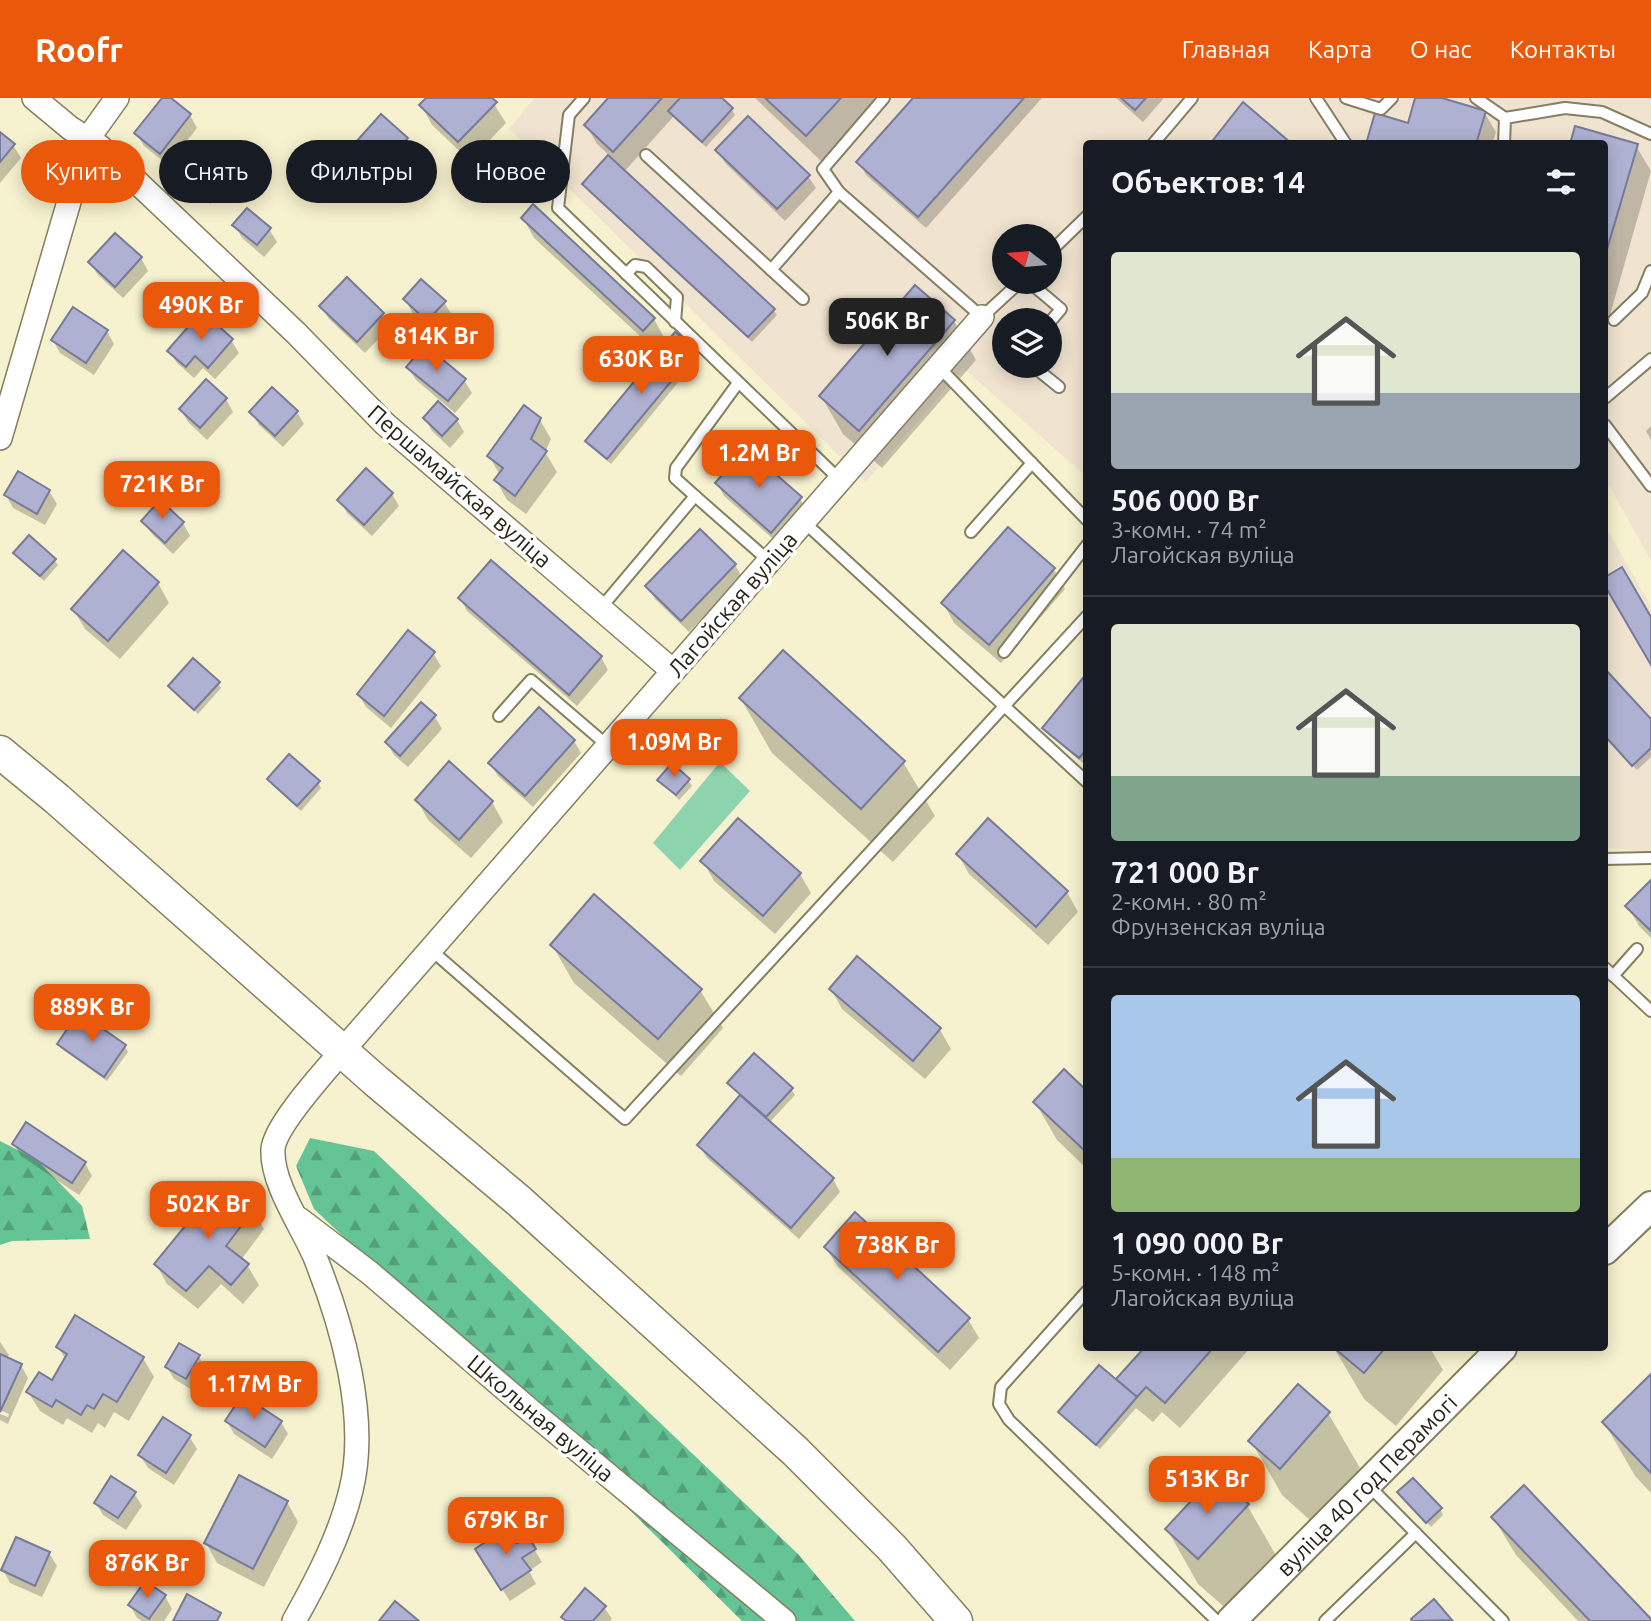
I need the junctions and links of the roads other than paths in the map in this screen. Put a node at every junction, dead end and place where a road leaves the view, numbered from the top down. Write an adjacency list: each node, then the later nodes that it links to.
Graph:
1 (34, 98): 12 (street, Першамайская вуліца)
2 (117, 98): 12 (street)
3 (584, 98): 22 (lane)
4 (884, 98): 17 (lane)
5 (1192, 98): 13 (lane)
6 (1316, 98): 14 (lane)
7 (1346, 98): 8 (lane)
8 (1392, 98)
9 (1476, 98): 10 (lane)
10 (1506, 118): 11 (lane); 15 (lane)
11 (1651, 134)
12 (87, 139): 37 (street); 47 (street, Першамайская вуліца)
13 (1156, 140)
14 (1343, 140)
15 (1504, 140)
16 (646, 155): 20 (lane)
17 (839, 192): 20 (lane); 27 (lane)
18 (1083, 220): 19 (lane)
19 (1062, 240)
20 (771, 270): 25 (lane)
21 (1651, 271): 28 (lane)
22 (626, 274): 29 (lane); 29 (lane)
23 (1007, 294): 27 (lane)
24 (1043, 294): 26 (lane)
25 (803, 299)
26 (1060, 308)
27 (982, 317): 31 (street, Лагойская вуліца)
28 (1614, 320)
29 (675, 321): 33 (lane)
30 (1651, 359): 35 (lane)
31 (939, 367): 38 (lane); 39 (street, Лагойская вуліца)
32 (1048, 378): 34 (lane)
33 (738, 383): 39 (lane); 41 (lane)
34 (1059, 387)
35 (1608, 395)
36 (1608, 429): 40 (lane)
37 (0, 438)
38 (1032, 463): 42 (lane); 44 (lane)
39 (840, 480): 43 (street, Лагойская вуліца)
40 (1651, 486)
41 (695, 496): 46 (lane); 47 (lane)
42 (1083, 516)
43 (804, 523): 46 (street, Лагойская вуліца); 51 (lane)
44 (971, 533)
45 (1083, 550): 49 (lane)
46 (769, 561): 50 (street, Лагойская вуліца)
47 (600, 609): 50 (street, Першамайская вуліца)
48 (1083, 620): 51 (lane)
49 (1004, 652)
50 (673, 671): 53 (street, Лагойская вуліца)
51 (1003, 705): 55 (lane); 58 (lane)
52 (499, 716): 53 (lane)
53 (608, 746): 58 (street, Лагойская вуліца)
54 (0, 752): 62 (main road)
55 (1083, 778)
56 (1651, 858): 57 (lane)
57 (1608, 859)
58 (430, 949): 62 (street, Лагойская вуліца)
59 (1637, 949): 60 (lane)
60 (1609, 972): 61 (lane)
61 (1651, 1011)
62 (342, 1049): 64 (street, Школьная вуліца); 72 (main road)
63 (1651, 1206): 65 (street)
64 (296, 1217): 70 (street, Школьная вуліца); 71 (street, Школьная вуліца)
65 (1608, 1247)
66 (1083, 1295): 73 (lane)
67 (1494, 1351): 68 (street, вуліца 40 год Перамогі)
68 (1366, 1484): 69 (lane); 74 (street, вуліца 40 год Перамогі)
69 (1416, 1534): 75 (lane); 76 (lane)
70 (294, 1621)
71 (784, 1621)
72 (956, 1621)
73 (1217, 1621)
74 (1231, 1621)
75 (1325, 1621)
76 (1503, 1621)

